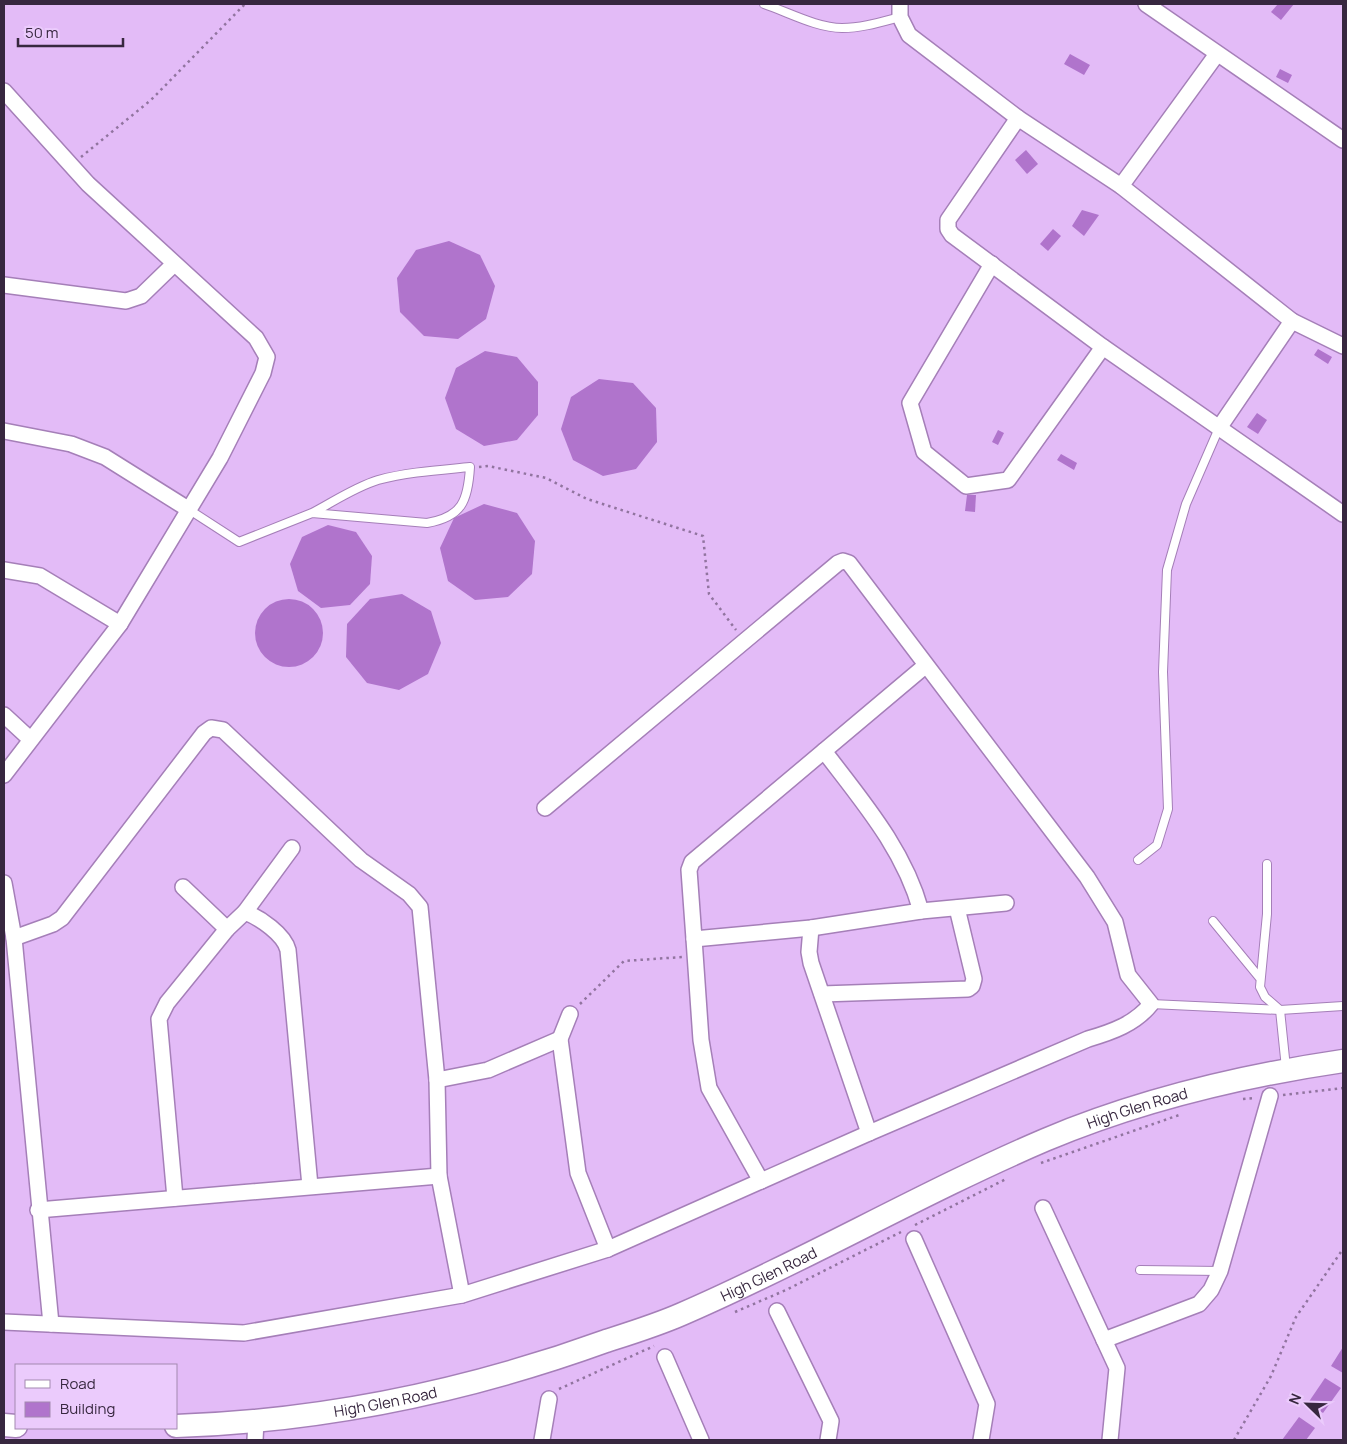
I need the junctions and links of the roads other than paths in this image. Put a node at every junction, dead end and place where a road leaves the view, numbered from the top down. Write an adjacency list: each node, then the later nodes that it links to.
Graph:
1 (764, 4): 3 (lane)
2 (1146, 4): 4 (street)
3 (900, 11): 6 (street)
4 (1217, 54): 7 (street); 8 (street)
5 (4, 91): 9 (street)
6 (1018, 118): 8 (street); 10 (street)
7 (1343, 140)
8 (1122, 186): 12 (street)
9 (174, 264): 11 (street); 17 (street)
10 (992, 264): 14 (street); 14 (street)
11 (4, 285)
12 (1292, 321): 13 (street); 15 (street)
13 (1343, 346)
14 (1103, 347): 15 (street)
15 (1219, 428): 19 (street); 29 (lane)
16 (4, 431): 17 (street)
17 (188, 509): 18 (lane); 21 (street)
18 (312, 513): 18 (lane)
19 (1343, 514)
20 (4, 570): 21 (street)
21 (120, 624): 24 (street)
22 (925, 666): 25 (street); 27 (street); 44 (street)
23 (4, 715): 24 (street)
24 (30, 739): 26 (street)
25 (824, 751): 35 (street); 41 (street)
26 (4, 775)
27 (545, 808)
28 (292, 848): 36 (street)
29 (1138, 860)
30 (1267, 864): 42 (lane)
31 (4, 883): 40 (street)
32 (183, 887): 38 (street)
33 (1006, 904): 34 (street)
34 (958, 908): 35 (street); 43 (street)
35 (921, 911): 39 (street)
36 (245, 912): 38 (street); 56 (street)
37 (1213, 920): 42 (lane)
38 (227, 928): 57 (street)
39 (811, 928): 41 (street); 43 (street)
40 (14, 938): 51 (street); 59 (street)
41 (694, 939): 55 (street)
42 (1259, 977): 46 (lane)
43 (822, 994): 53 (street)
44 (1151, 1004): 46 (lane); 53 (street)
45 (1343, 1006): 46 (lane)
46 (1280, 1010): 50 (lane)
47 (570, 1014): 48 (street)
48 (560, 1038): 51 (street); 61 (street)
49 (1343, 1062): 50 (main road, High Glen Road)
50 (1286, 1070): 72 (main road, High Glen Road)
51 (437, 1080): 54 (street)
52 (1270, 1096): 63 (street)
53 (869, 1133): 55 (street)
54 (439, 1176): 56 (street); 64 (street)
55 (761, 1181): 61 (street)
56 (310, 1186): 57 (street)
57 (175, 1198): 59 (street)
58 (1043, 1208): 68 (street)
59 (38, 1210): 67 (street)
60 (914, 1239): 76 (street)
61 (608, 1249): 64 (street)
62 (1140, 1270): 63 (lane)
63 (1220, 1271): 68 (street)
64 (462, 1295): 67 (street)
65 (777, 1311): 75 (street)
66 (4, 1322): 67 (street)
67 (51, 1324)
68 (1104, 1340): 77 (street)
69 (663, 1350): 74 (street)
70 (549, 1399): 73 (street)
71 (178, 1426): 72 (main road, High Glen Road)
72 (256, 1430)
73 (542, 1440)
74 (701, 1440)
75 (828, 1440)
76 (981, 1440)
77 (1110, 1440)

